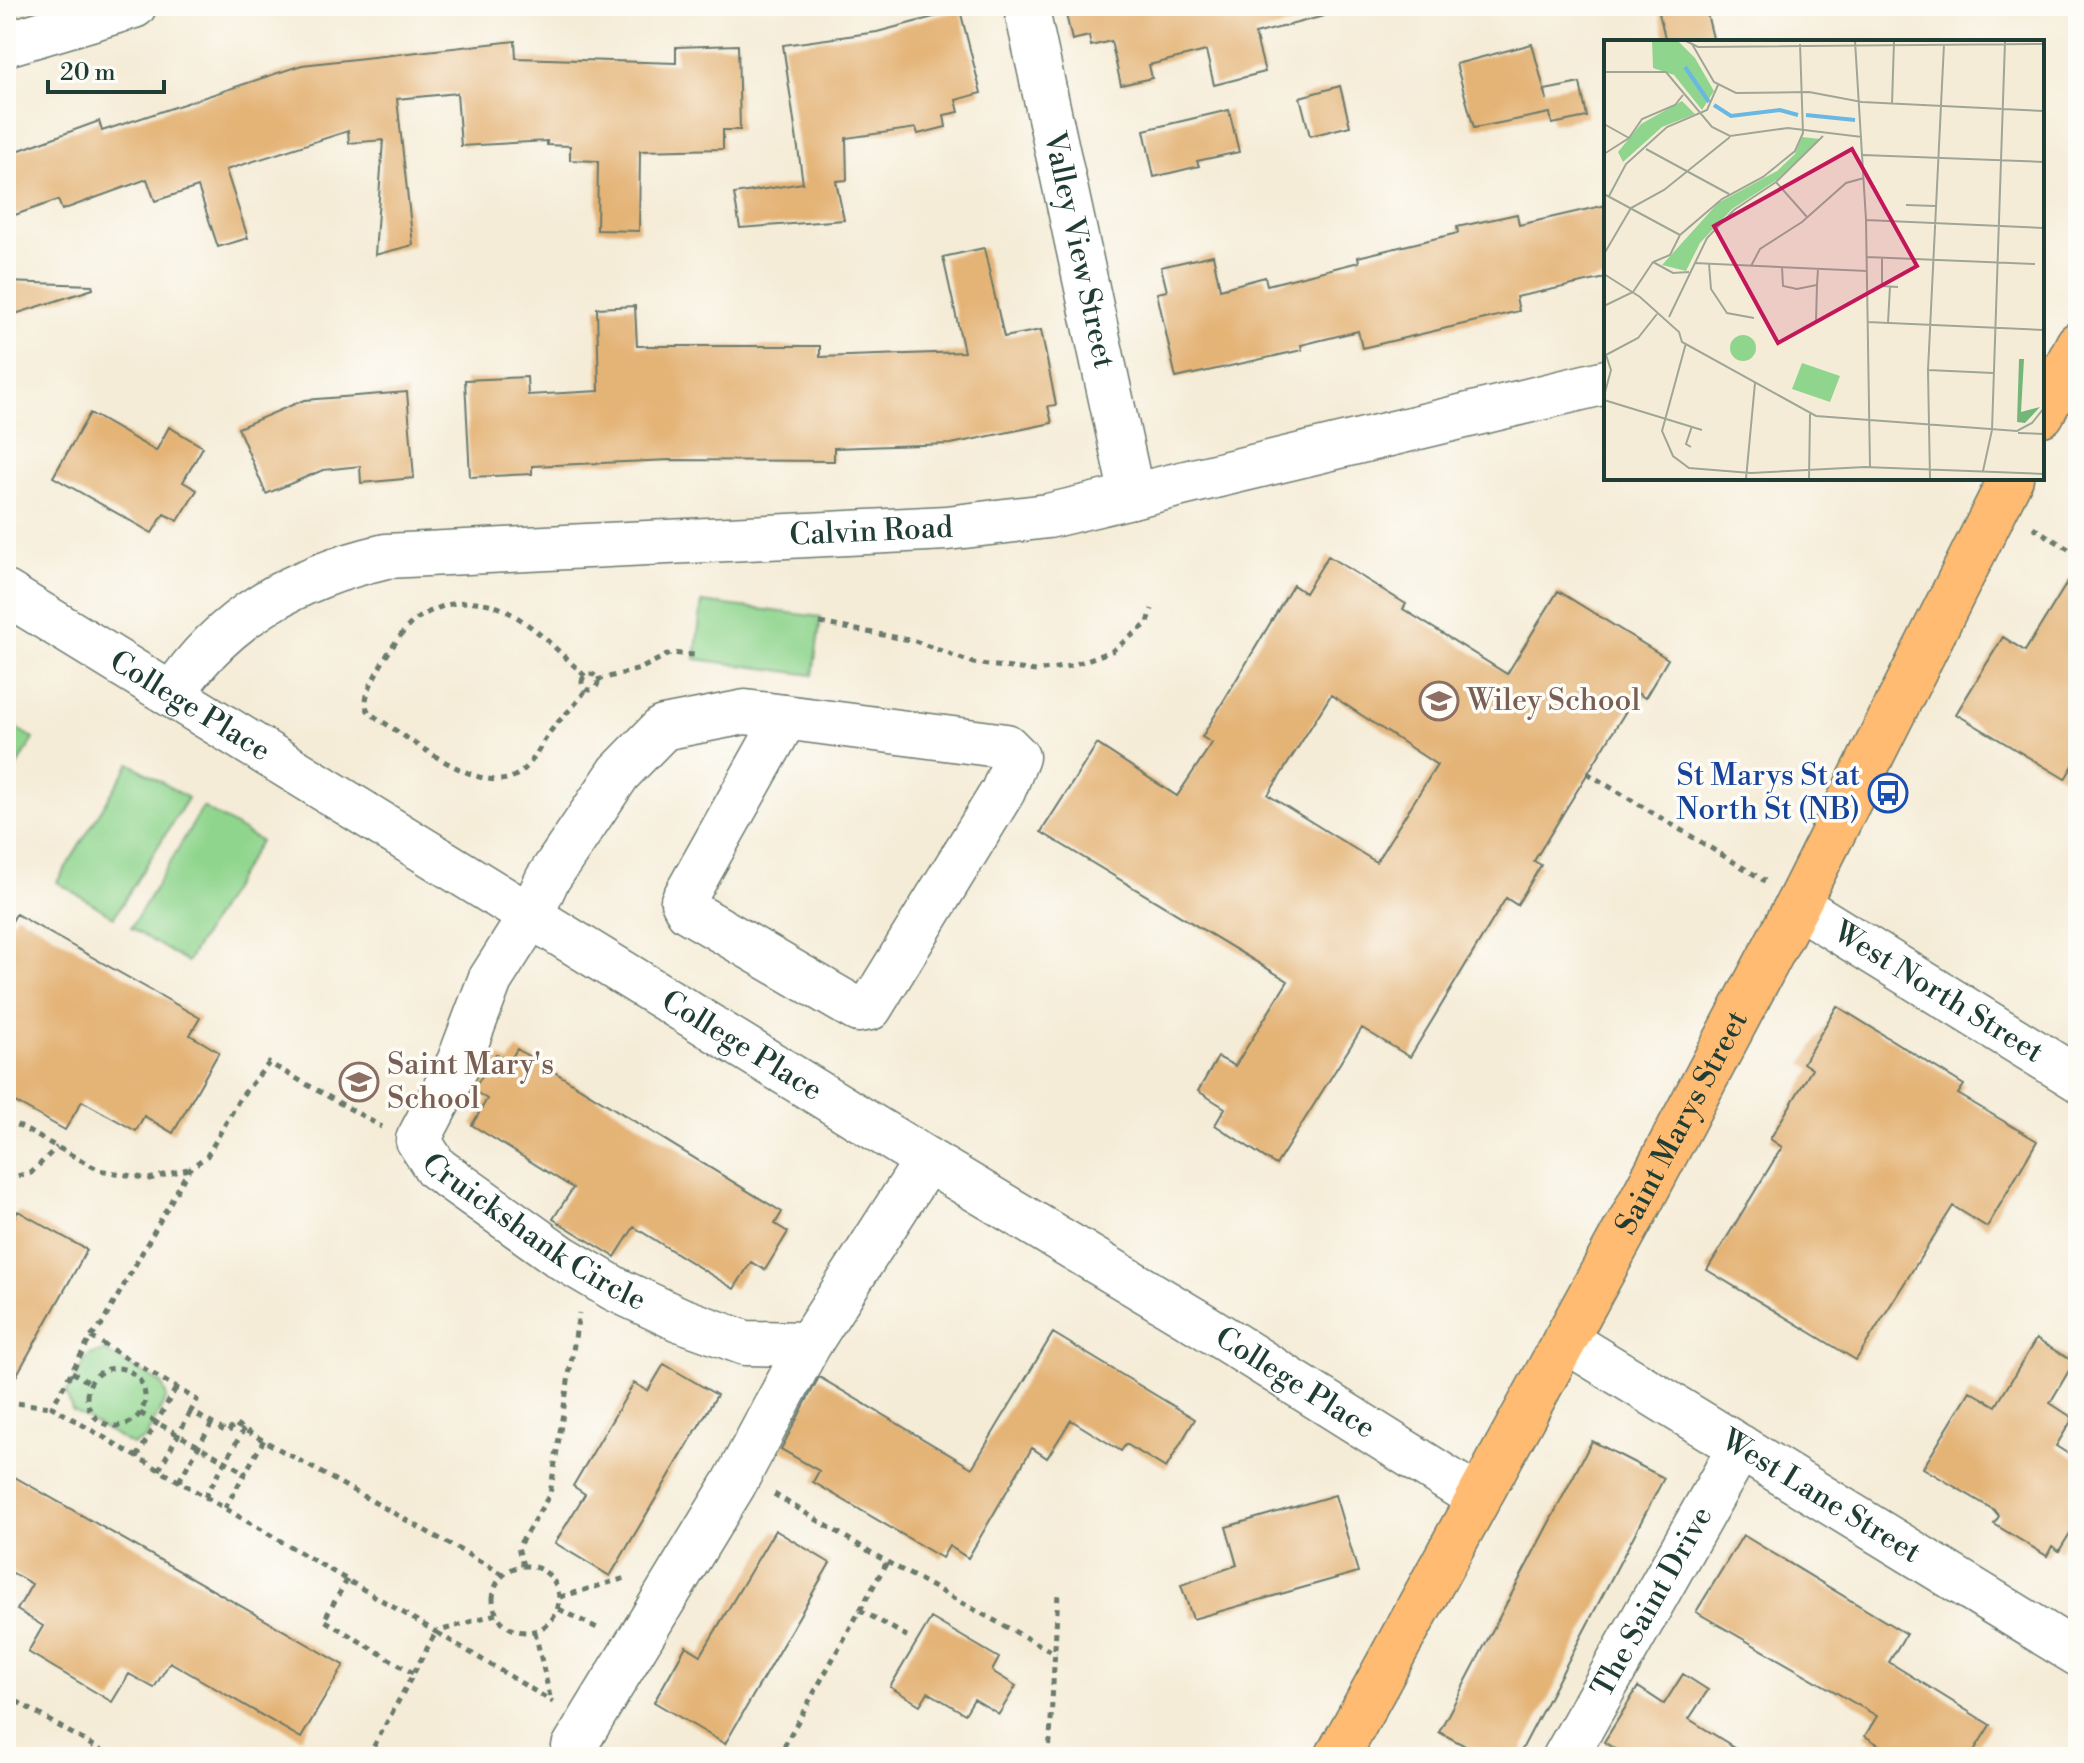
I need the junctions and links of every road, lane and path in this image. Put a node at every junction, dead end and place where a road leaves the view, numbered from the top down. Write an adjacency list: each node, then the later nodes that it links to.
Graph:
1 (134, 6): 3 (street)
2 (1026, 6): 8 (street, Valley View Street)
3 (6, 44)
4 (2078, 344): 6 (main road)
5 (1604, 382): 8 (street, Calvin Road)
6 (2044, 408)
7 (2010, 480): 21 (main road, Saint Marys Street)
8 (1132, 496): 18 (street, Calvin Road)
9 (2029, 524): 10 (path)
10 (2078, 555)
11 (6, 593): 18 (street, College Place)
12 (1152, 609): 13 (path)
13 (820, 623)
14 (695, 655): 16 (path)
15 (585, 676): 16 (path); 17 (path); 17 (path)
16 (597, 680): 17 (path)
17 (586, 689)
18 (172, 695): 22 (street, College Place)
19 (786, 717): 19 (street); 22 (street)
20 (1587, 773): 21 (path)
21 (1782, 893): 23 (street, West North Street); 32 (main road, Saint Marys Street)
22 (530, 917): 27 (street, College Place); 30 (street, Cruickshank Circle)
23 (2078, 1079)
24 (6, 1119): 26 (path)
25 (393, 1133): 28 (path)
26 (57, 1147): 28 (path); 29 (path)
27 (927, 1160): 33 (street); 59 (street, College Place)
28 (189, 1169): 31 (path)
29 (6, 1178)
30 (589, 1273): 33 (street, Cruickshank Circle); 62 (path)
31 (91, 1337): 34 (path); 35 (path)
32 (1565, 1340): 51 (street, West Lane Street); 59 (main road, Saint Marys Street)
33 (809, 1344): 56 (street)
34 (135, 1364): 36 (path); 38 (path)
35 (72, 1372): 37 (path); 40 (path)
36 (130, 1372): 37 (path); 42 (path)
37 (90, 1383): 43 (path)
38 (176, 1388): 41 (path); 44 (path)
39 (6, 1402): 40 (path)
40 (52, 1407): 47 (path)
41 (191, 1411): 45 (path); 48 (path)
42 (140, 1413): 43 (path); 44 (path)
43 (101, 1421): 47 (path)
44 (157, 1422): 48 (path); 52 (path)
45 (212, 1423): 46 (path); 50 (path)
46 (244, 1429): 49 (path); 53 (path)
47 (95, 1432): 52 (path)
48 (178, 1434): 50 (path); 54 (path)
49 (264, 1440): 55 (path); 63 (path)
50 (199, 1446): 53 (path); 57 (path)
51 (1740, 1447): 76 (street, West Lane Street); 87 (street, The Saint Drive)
52 (137, 1457): 54 (path)
53 (226, 1461): 55 (path); 58 (path)
54 (159, 1470): 57 (path)
55 (246, 1473): 60 (path)
56 (739, 1473): 61 (path); 81 (street)
57 (179, 1481): 58 (path)
58 (205, 1497): 60 (path)
59 (1478, 1498): 86 (main road, Saint Marys Street)
60 (225, 1508): 65 (path)
61 (887, 1562): 69 (path); 75 (path)
62 (523, 1566): 63 (path); 67 (path)
63 (503, 1574): 70 (path)
64 (640, 1574): 67 (path)
65 (347, 1580): 72 (path); 77 (path)
66 (1058, 1593): 75 (path)
67 (560, 1597): 68 (path)
68 (559, 1609): 71 (path); 73 (path)
69 (860, 1610): 74 (path); 84 (path)
70 (496, 1614): 72 (path); 73 (path)
71 (599, 1629)
72 (436, 1632): 77 (path); 79 (path)
73 (535, 1632): 79 (path)
74 (912, 1639)
75 (1056, 1654): 85 (path)
76 (2078, 1654)
77 (413, 1673): 82 (path)
78 (6, 1695): 83 (path)
79 (551, 1701): 80 (path)
80 (560, 1706)
81 (574, 1747)
82 (371, 1756)
83 (112, 1757)
84 (778, 1757)
85 (1049, 1757)
86 (1337, 1757)
87 (1565, 1757)

